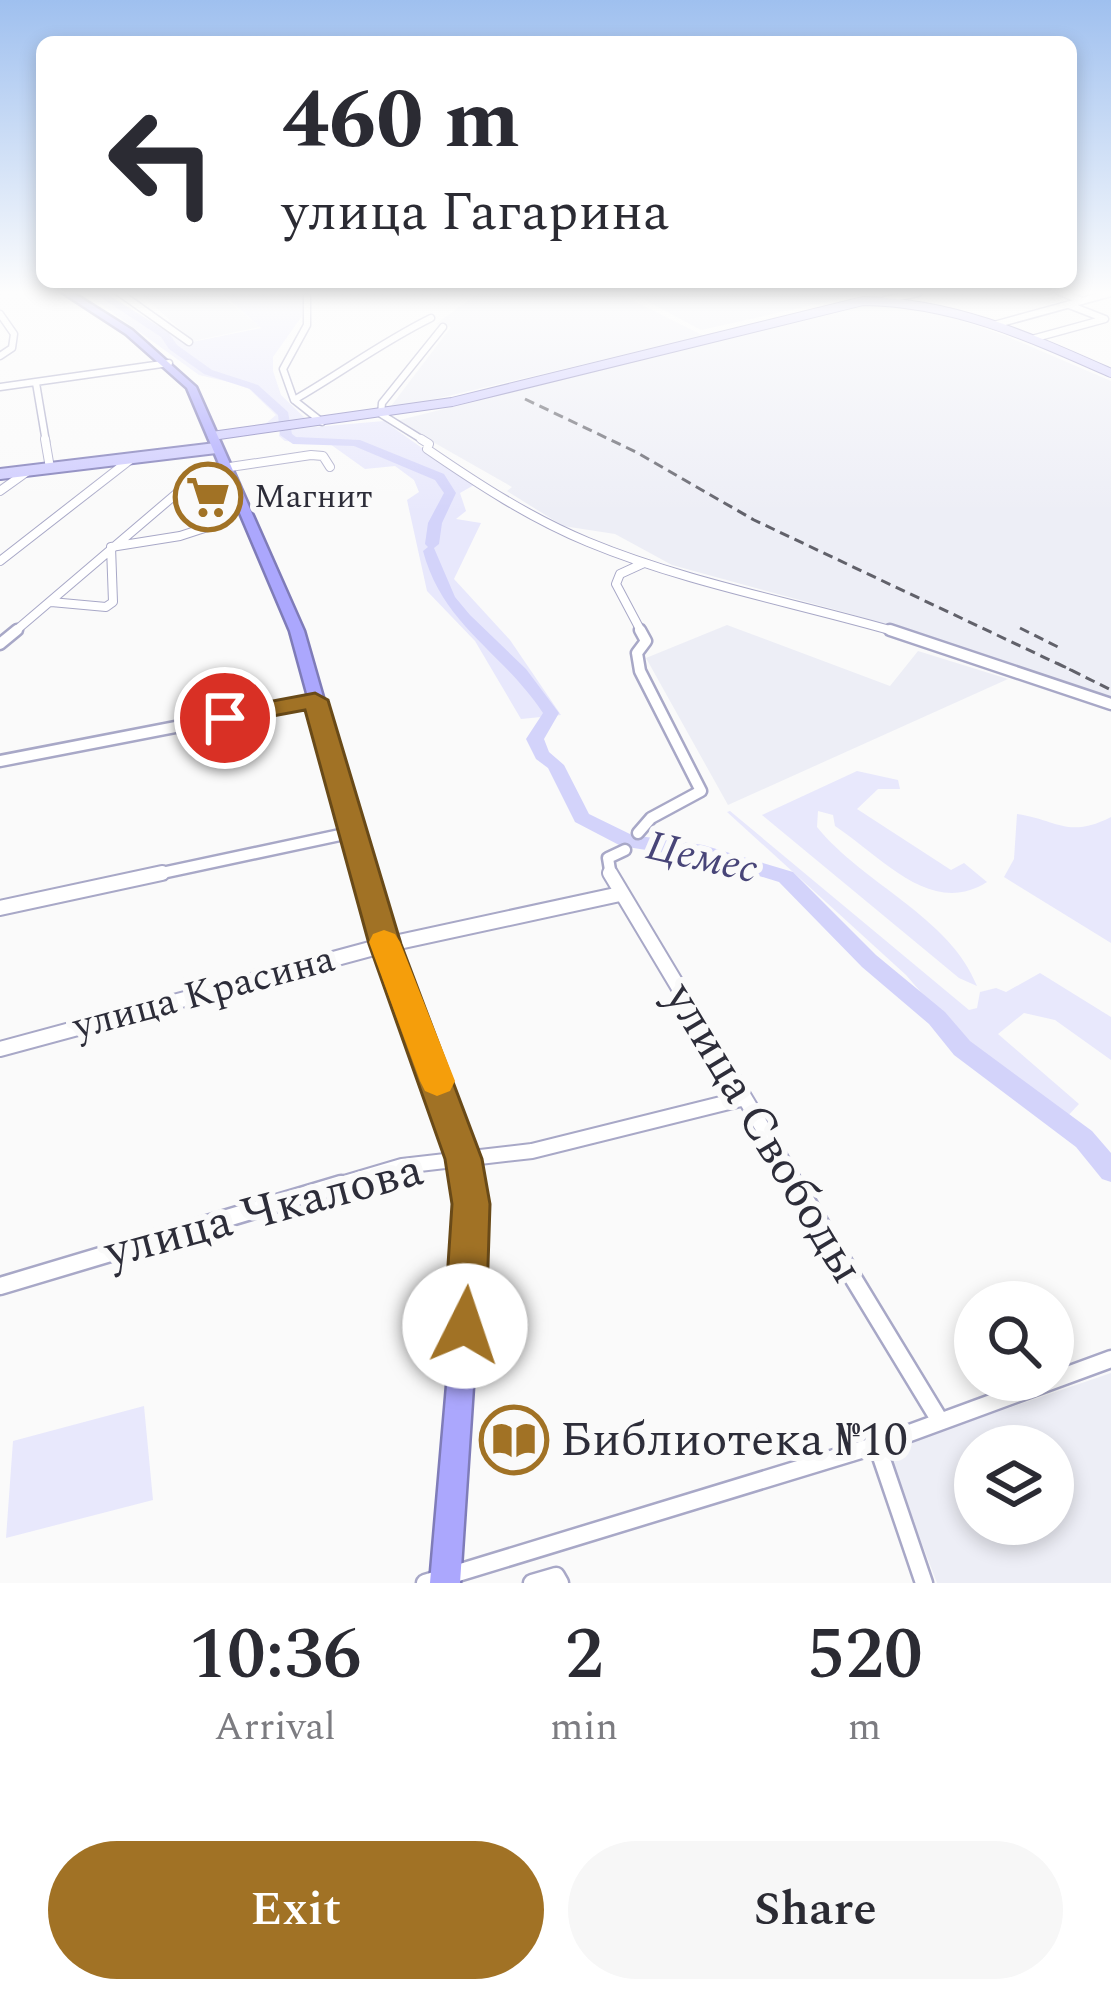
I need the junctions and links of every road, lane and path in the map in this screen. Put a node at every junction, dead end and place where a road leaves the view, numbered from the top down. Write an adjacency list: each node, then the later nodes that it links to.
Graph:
1 (157, 365): 7 (street)
2 (171, 365): 12 (highway)
3 (285, 365): 9 (street)
4 (353, 365): 9 (street)
5 (413, 365): 10 (street)
6 (601, 365): 10 (main road)
7 (36, 383): 8 (street); 15 (street)
8 (0, 387)
9 (294, 400): 11 (street)
10 (381, 413): 11 (main road); 23 (street)
11 (319, 419): 12 (main road)
12 (214, 442): 13 (main road); 16 (highway)
13 (131, 459): 15 (main road); 22 (street)
14 (330, 467): 16 (street)
15 (50, 468): 17 (main road)
16 (224, 468): 21 (street); 26 (highway)
17 (28, 471): 18 (main road); 19 (street)
18 (0, 474)
19 (0, 491)
20 (223, 522): 21 (street)
21 (111, 547): 24 (street); 24 (street)
22 (0, 561)
23 (644, 563): 27 (street); 30 (street)
24 (51, 602): 25 (street)
25 (0, 644)
26 (315, 700): 28 (street); 29 (highway)
27 (1111, 704)
28 (0, 760)
29 (354, 832): 33 (street); 34 (highway)
30 (638, 833)
31 (625, 850): 32 (street)
32 (620, 894): 34 (street, улица Красина); 36 (street, улица Свободы)
33 (0, 908)
34 (385, 944): 35 (street, улица Красина); 37 (highway)
35 (0, 1048)
36 (741, 1100): 37 (street, улица Чкалова); 40 (street, улица Свободы)
37 (464, 1159): 38 (street, улица Чкалова); 42 (highway)
38 (0, 1286)
39 (1111, 1359): 40 (street)
40 (940, 1420): 41 (street)
41 (877, 1445): 42 (street); 45 (street)
42 (438, 1581)
43 (532, 1583): 44 (street)
44 (560, 1583)
45 (924, 1583)

